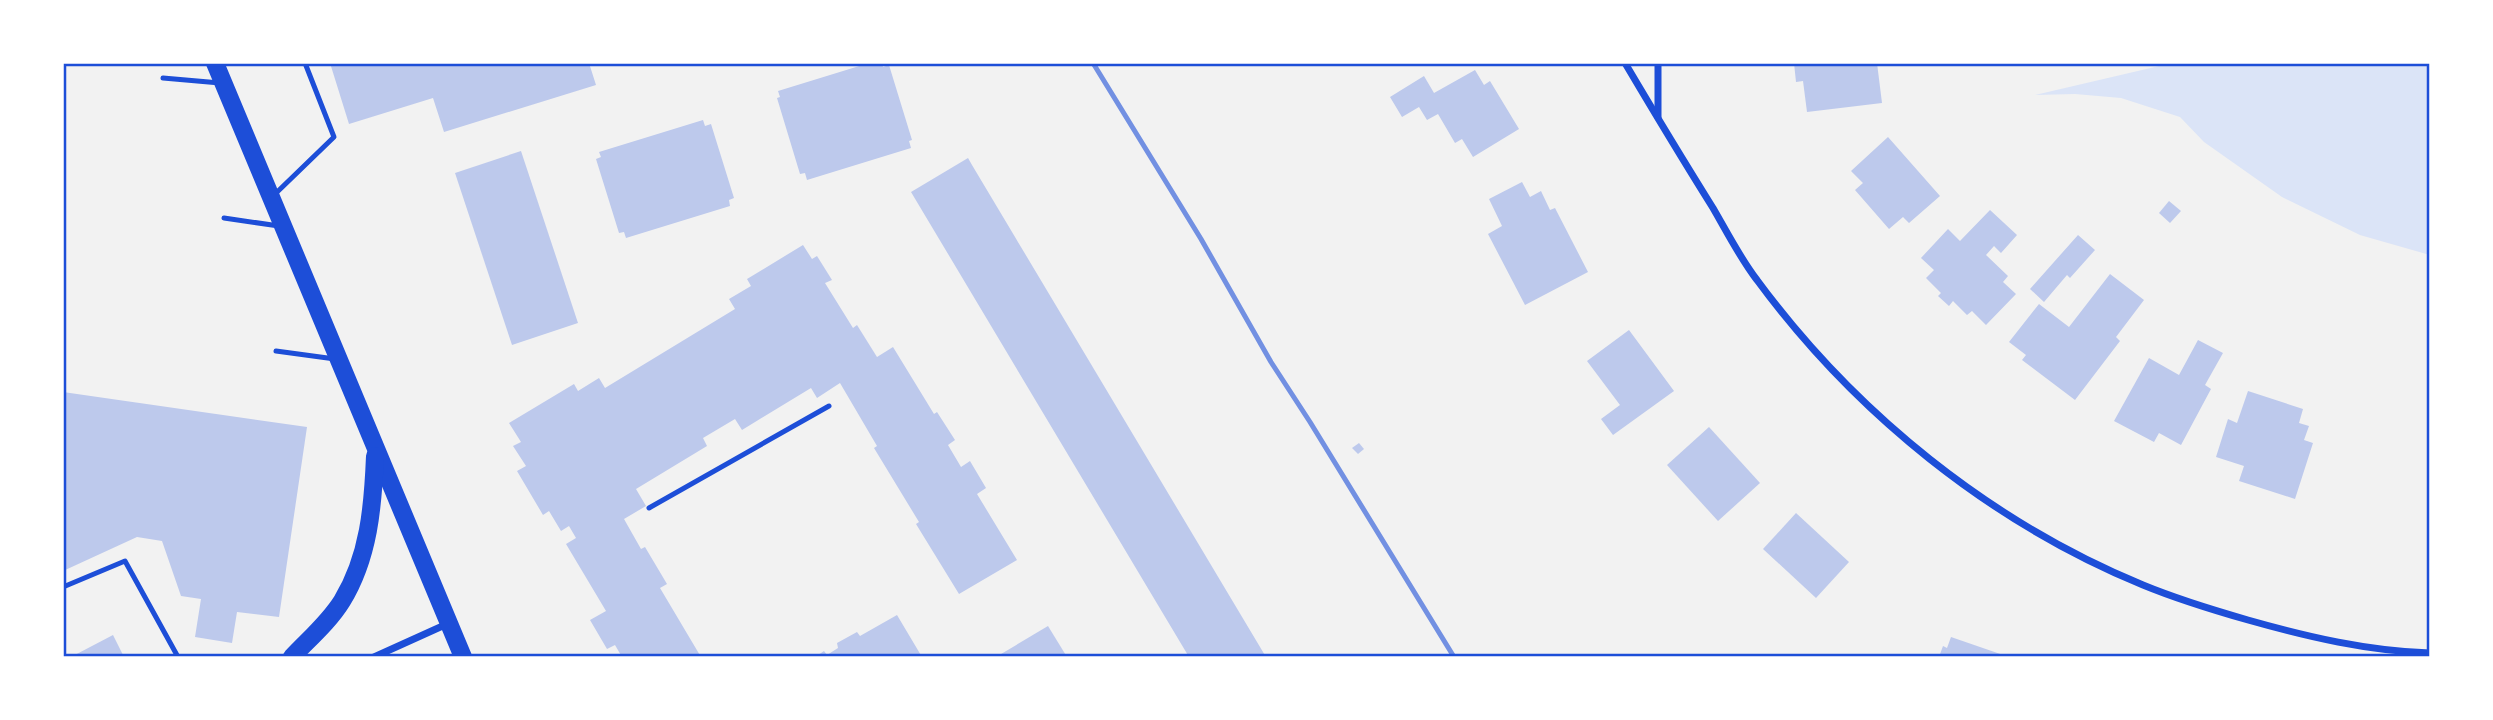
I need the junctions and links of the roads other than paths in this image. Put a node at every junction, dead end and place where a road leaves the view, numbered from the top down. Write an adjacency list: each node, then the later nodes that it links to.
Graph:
1 (215, 63): 6 (main road)
2 (305, 63): 8 (lane)
3 (1625, 63): 7 (street)
4 (1658, 63): 7 (street)
5 (163, 78): 6 (lane)
6 (223, 83): 8 (main road)
7 (1658, 118): 18 (street)
8 (271, 198): 10 (main road)
9 (223, 218): 10 (lane)
10 (283, 226): 12 (main road)
11 (276, 351): 12 (lane)
12 (338, 359): 14 (main road)
13 (829, 406): 15 (lane)
14 (376, 449): 17 (main road); 20 (main road)
15 (649, 508)
16 (63, 587): 19 (lane)
17 (448, 624): 21 (street); 22 (main road)
18 (2430, 653)
19 (178, 657)
20 (292, 657)
21 (374, 657)
22 (463, 657)

